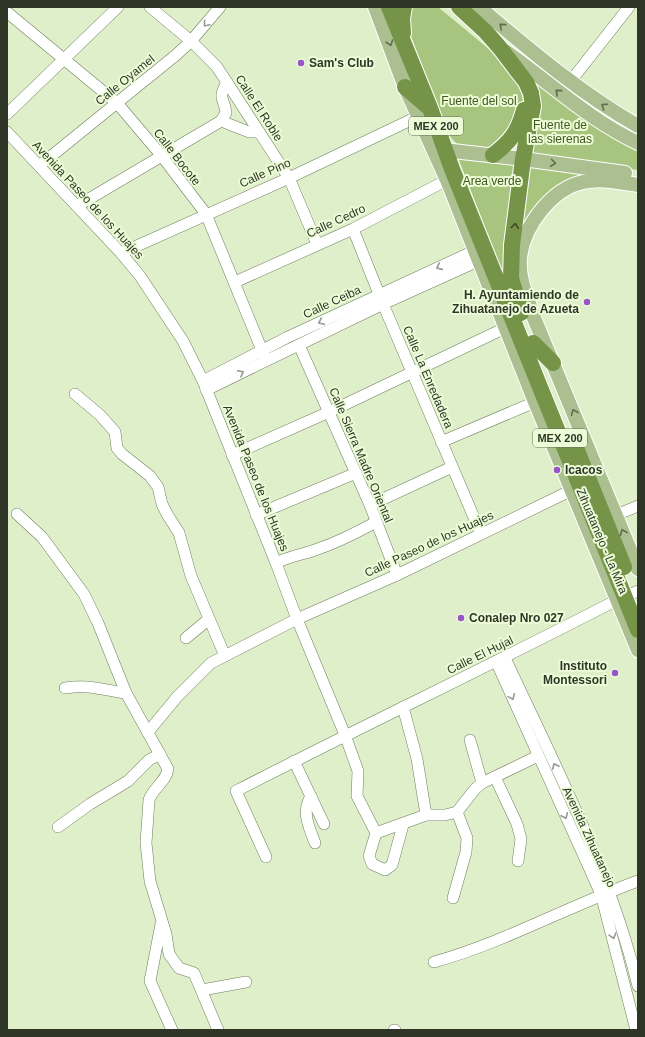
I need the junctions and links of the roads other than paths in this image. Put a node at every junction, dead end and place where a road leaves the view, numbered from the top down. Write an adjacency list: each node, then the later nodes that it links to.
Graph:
1 (118, 7): 17 (street)
2 (150, 7): 14 (street, Calle El Roble)
3 (220, 7): 14 (street, Calle Oyamel, one-way to 14)
4 (376, 7): 21 (main road, one-way to 21)
5 (389, 7): 15 (highway, Zihuatanejo - La Mira / MEX 200)
6 (404, 7): 15 (highway)
7 (450, 7): 16 (highway)
8 (459, 7): 13 (highway, Zihuatanejo - La Mira / MEX 200)
9 (476, 7): 13 (highway)
10 (479, 7): 20 (main road, one-way to 10)
11 (629, 7): 20 (street)
12 (9, 11): 17 (street, Calle Bocote)
13 (486, 32): 16 (highway, Zihuatanejo - La Mira / MEX 200)
14 (192, 41): 18 (street, Calle El Roble); 22 (street, Calle Oyamel)
15 (403, 42): 23 (highway, Zihuatanejo - La Mira / MEX 200)
16 (500, 48): 19 (highway, Zihuatanejo - La Mira / MEX 200); 29 (main road, one-way to 16)
17 (63, 58): 22 (street, Calle Bocote); 24 (street)
18 (227, 82): 25 (street); 28 (street, Calle El Roble)
19 (526, 82): 32 (highway); 33 (highway, Zihuatanejo - La Mira / MEX 200)
20 (570, 82): 26 (main road, one-way to 20)
21 (405, 87): 23 (highway)
22 (117, 103): 31 (street, Calle Bocote); 34 (street, Calle Oyamel)
23 (424, 112): 30 (highway, Zihuatanejo - La Mira / MEX 200); 36 (street, Calle Pino); 37 (main road)
24 (7, 114)
25 (221, 121): 28 (street); 31 (street)
26 (638, 126)
27 (7, 132): 34 (street, Avenida Paseo de los Huajes)
28 (259, 132): 36 (street, Calle El Roble)
29 (638, 143)
30 (444, 150): 32 (main road); 37 (highway, Zihuatanejo - La Mira / MEX 200)
31 (161, 155): 39 (street); 40 (street, Calle Bocote)
32 (494, 155): 33 (main road)
33 (524, 158): 35 (main road, one-way to 35); 48 (highway, Zihuatanejo - La Mira / MEX 200, one-way to 33)
34 (39, 166): 39 (street, Avenida Paseo de los Huajes)
35 (631, 174)
36 (289, 178): 40 (street, Calle Pino); 42 (street, Calle El Roble)
37 (450, 181): 41 (street, Calle Cedro); 44 (main road); 68 (highway, Zihuatanejo - La Mira / MEX 200)
38 (638, 184): 51 (main road)
39 (77, 206): 43 (street, Avenida Paseo de los Huajes)
40 (206, 214): 43 (street, Calle Pino); 45 (street, Calle Bocote)
41 (353, 229): 42 (street, Calle Cedro); 46 (street, Calle La Enredadera)
42 (317, 244): 45 (street, Calle Cedro)
43 (121, 253): 53 (street, Avenida Paseo de los Huajes)
44 (476, 256): 46 (street, Calle Ceiba); 47 (main road)
45 (235, 282): 50 (street, Calle Bocote)
46 (381, 299): 49 (street, Calle Ceiba); 50 (street, Calle Ceiba, one-way to 50); 52 (street, Calle La Enredadera)
47 (505, 328): 52 (street); 55 (main road)
48 (533, 343): 51 (highway); 73 (highway, Zihuatanejo - La Mira / MEX 200)
49 (299, 345): 50 (street, Calle Ceiba); 56 (street, Calle Sierra Madre Oriental)
50 (264, 355): 53 (street, Calle Ceiba)
51 (553, 363): 66 (main road, one-way to 51)
52 (414, 372): 56 (street); 57 (street, Calle La Enredadera)
53 (204, 386): 58 (street, Avenida Paseo de los Huajes)
54 (75, 394): 74 (street)
55 (535, 402): 57 (street); 61 (main road)
56 (329, 412): 58 (street); 60 (street, Calle Sierra Madre Oriental)
57 (441, 442): 59 (street, Calle La Enredadera)
58 (232, 455): 65 (street, Avenida Paseo de los Huajes)
59 (452, 467): 62 (street); 69 (street, Calle La Enredadera)
60 (356, 473): 62 (street, Calle Sierra Madre Oriental); 65 (street)
61 (572, 490): 68 (main road); 69 (street, Calle Paseo de los Huajes)
62 (370, 505): 67 (street, Calle Sierra Madre Oriental)
63 (638, 506): 66 (street)
64 (17, 514): 82 (street)
65 (256, 515): 70 (street, Avenida Paseo de los Huajes)
66 (616, 515): 71 (main road, one-way to 66)
67 (376, 522): 70 (street); 72 (street, Calle Sierra Madre Oriental)
68 (594, 532): 73 (highway, Zihuatanejo - La Mira / MEX 200)
69 (482, 534): 72 (street, Calle Paseo de los Huajes)
70 (276, 562): 75 (street, Avenida Paseo de los Huajes)
71 (638, 569)
72 (397, 575): 75 (street, Calle Paseo de los Huajes)
73 (630, 596): 76 (highway, Zihuatanejo - La Mira / MEX 200); 78 (main road); 80 (street, Calle El Hujal)
74 (209, 619): 77 (street); 79 (street)
75 (297, 619): 79 (street, Calle Paseo de los Huajes); 85 (street, Avenida Paseo de los Huajes)
76 (638, 630)
77 (186, 638)
78 (638, 650)
79 (224, 656): 84 (street, Calle Paseo de los Huajes)
80 (500, 660): 83 (street, Calle El Hujal); 88 (street, Avenida Zihuatanejo, one-way to 88); 103 (street, Avenida Zihuatanejo, one-way to 80)
81 (65, 688): 82 (street)
82 (126, 693): 84 (street)
83 (403, 707): 85 (street, Calle El Hujal); 94 (street)
84 (148, 732): 87 (street)
85 (345, 735): 89 (street, Calle El Hujal); 98 (street, Avenida Paseo de los Huajes)
86 (470, 740): 91 (street)
87 (160, 754): 97 (street); 105 (street)
88 (538, 756): 90 (street); 103 (street, Avenida Zihuatanejo, one-way to 103)
89 (294, 761): 92 (street); 100 (street, Calle El Hujal)
90 (496, 777): 91 (street); 101 (street)
91 (482, 784): 93 (street)
92 (311, 796): 95 (street); 99 (street)
93 (457, 812): 94 (street); 104 (street)
94 (426, 815): 96 (street)
95 (324, 824)
96 (403, 825): 98 (street); 98 (street)
97 (58, 827)
98 (376, 833)
99 (315, 843)
100 (266, 857)
101 (518, 861)
102 (638, 881): 103 (street)
103 (606, 893): 106 (street); 108 (street, Avenida Zihuatanejo); 112 (street, Avenida Zihuatanejo, one-way to 112)
104 (452, 898)
105 (161, 919): 109 (street); 110 (street)
106 (434, 962)
107 (246, 982): 109 (street)
108 (638, 986)
109 (202, 990): 111 (street)
110 (172, 1030)
111 (218, 1030)
112 (636, 1030)

